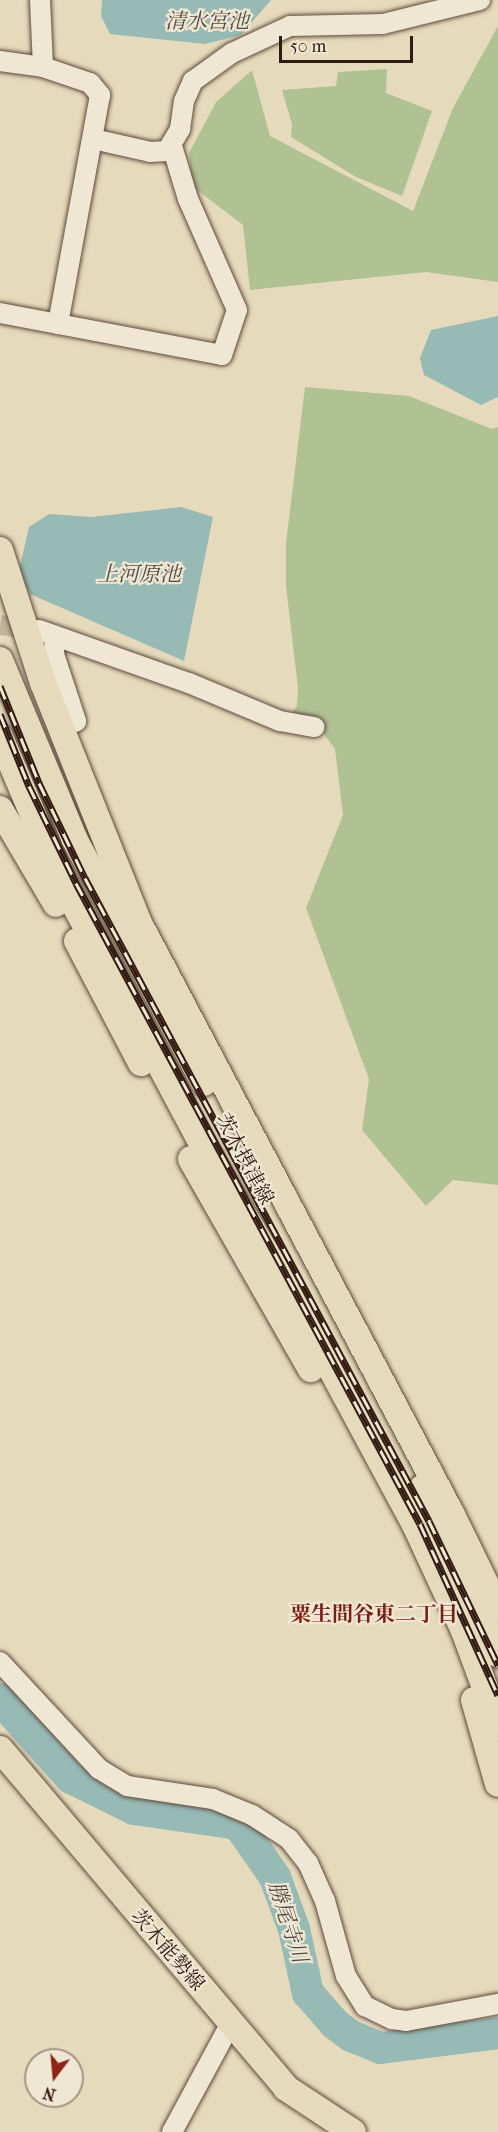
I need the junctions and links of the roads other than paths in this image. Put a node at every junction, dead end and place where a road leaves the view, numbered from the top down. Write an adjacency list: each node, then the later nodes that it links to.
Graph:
1 (40, 0): 4 (street)
2 (480, 0): 6 (street)
3 (0, 61): 4 (street)
4 (44, 67): 5 (street)
5 (93, 139): 6 (street); 8 (street)
6 (172, 146): 8 (street)
7 (0, 313): 8 (street)
8 (58, 324)
9 (0, 550): 13 (main road)
10 (0, 605): 15 (main road)
11 (0, 660): 19 (main road, 茨木摂津線)
12 (314, 727): 13 (street)
13 (61, 728): 15 (main road)
14 (0, 737): 17 (main road, 茨木摂津線)
15 (71, 752): 20 (main road)
16 (7, 813): 18 (main road)
17 (248, 1222): 18 (main road); 24 (main road, 茨木摂津線)
18 (311, 1370): 26 (main road)
19 (433, 1509): 21 (main road); 22 (main road, 茨木摂津線)
20 (498, 1609)
21 (498, 1626)
22 (498, 1654)
23 (0, 1662): 27 (street)
24 (498, 1723)
25 (0, 1749): 28 (main road, 茨木能勢線)
26 (498, 1784)
27 (498, 2004)
28 (231, 2023): 29 (street); 30 (main road, 茨木能勢線)
29 (172, 2132)
30 (353, 2132)

